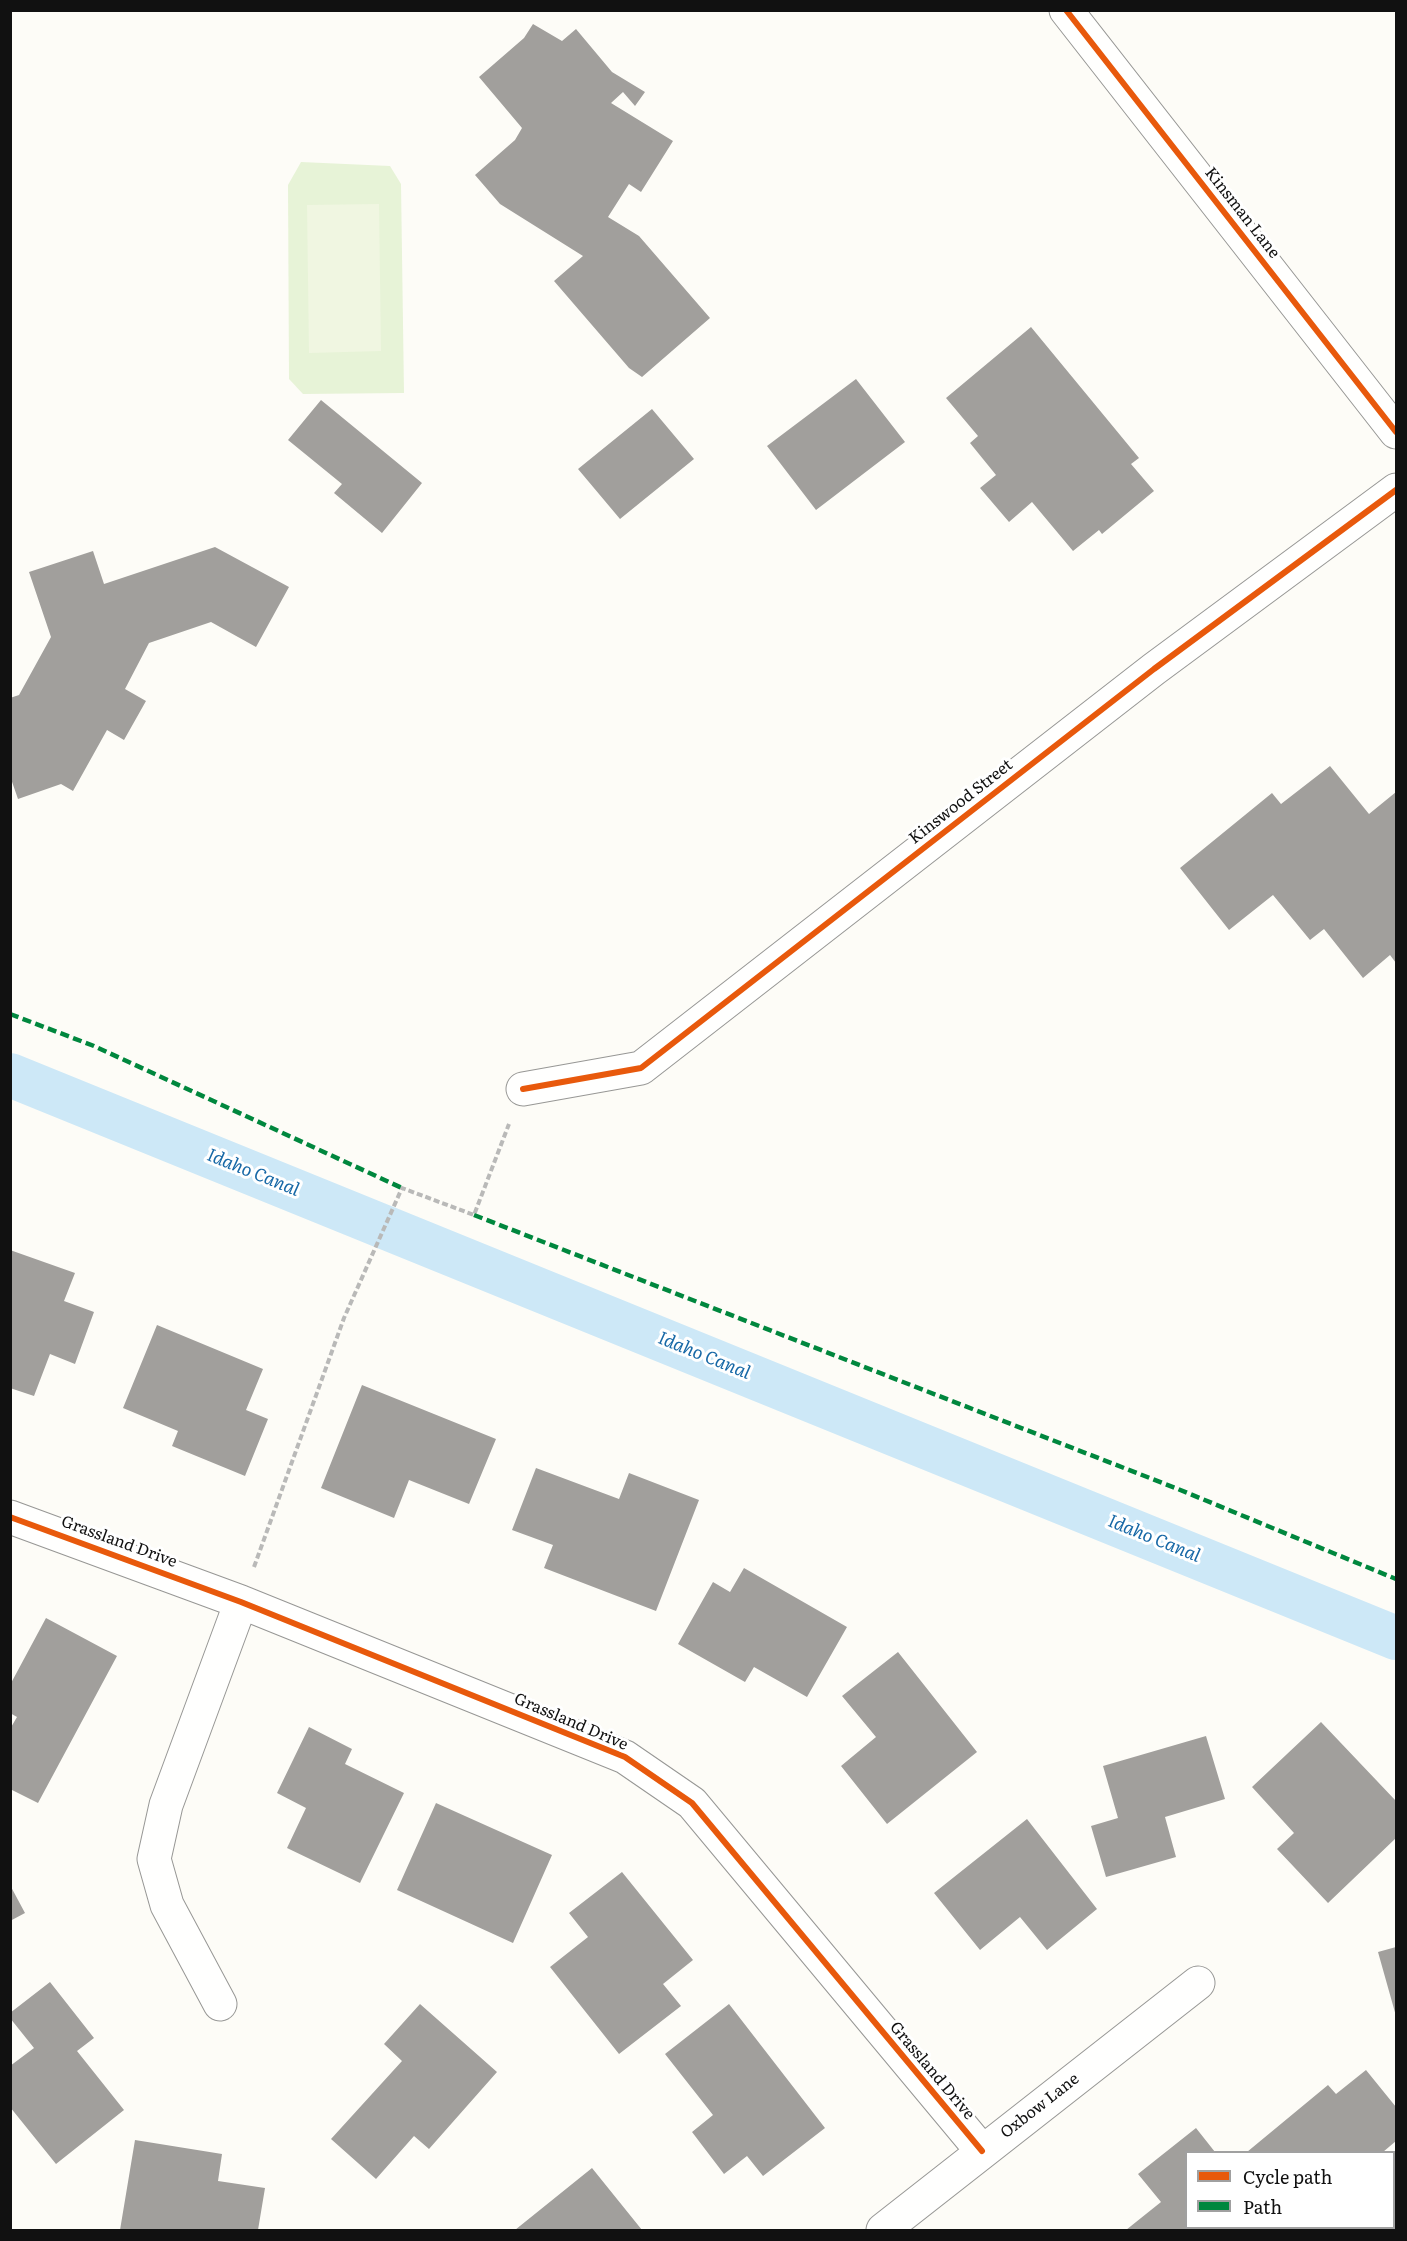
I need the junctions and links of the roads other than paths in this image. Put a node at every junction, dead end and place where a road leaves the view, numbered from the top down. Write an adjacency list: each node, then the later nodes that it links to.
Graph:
1 (1066, 10): 2 (street, Kinsman Lane)
2 (1396, 432)
3 (1396, 490): 4 (street, Kinswood Street)
4 (523, 1089)
5 (10, 1517): 6 (street, Grassland Drive)
6 (241, 1602): 8 (street); 9 (street, Grassland Drive)
7 (1198, 1983): 9 (street, Oxbow Lane)
8 (220, 2004)
9 (982, 2151): 10 (street, Oxbow Lane)
10 (883, 2230)

